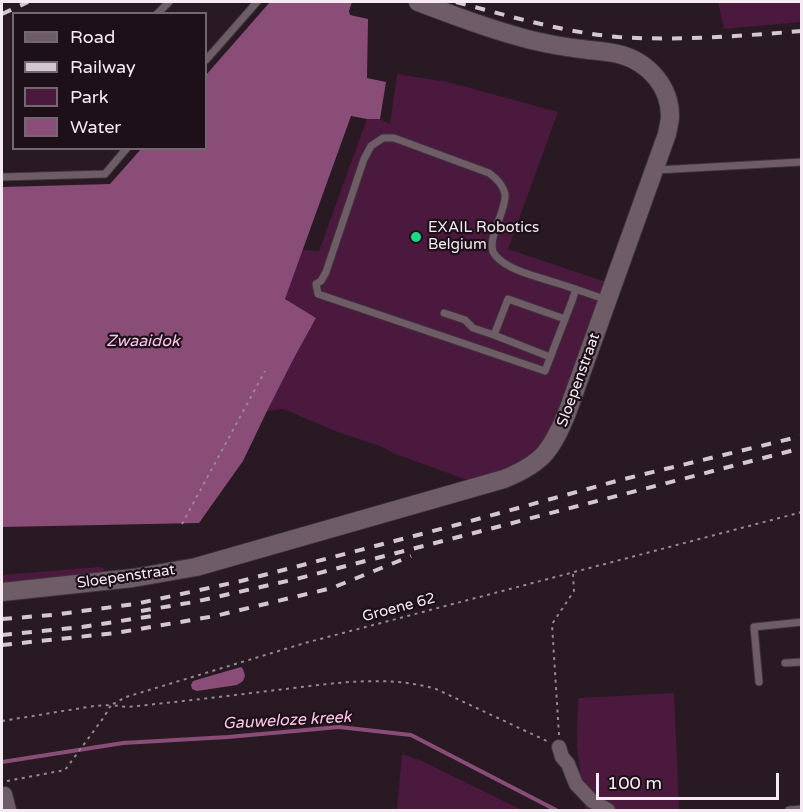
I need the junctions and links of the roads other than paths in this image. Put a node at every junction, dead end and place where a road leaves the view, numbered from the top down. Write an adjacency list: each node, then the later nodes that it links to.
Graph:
1 (257, 2): 3 (lane)
2 (418, 2): 6 (street, Sloepenstraat)
3 (207, 59)
4 (125, 150): 7 (lane)
5 (801, 162): 6 (lane)
6 (654, 170): 9 (street, Sloepenstraat)
7 (2, 177)
8 (576, 289): 9 (lane); 11 (lane); 13 (lane)
9 (608, 300): 14 (street, Sloepenstraat)
10 (444, 313): 12 (lane)
11 (565, 319): 12 (lane); 13 (lane)
12 (494, 335): 13 (lane)
13 (550, 357)
14 (2, 592)
15 (801, 622): 18 (lane)
16 (801, 662): 17 (lane)
17 (785, 663)
18 (759, 682)
19 (559, 747): 23 (street)
20 (4, 788): 22 (street)
21 (801, 809): 24 (lane)
22 (9, 810)
23 (608, 810)
24 (789, 810)

